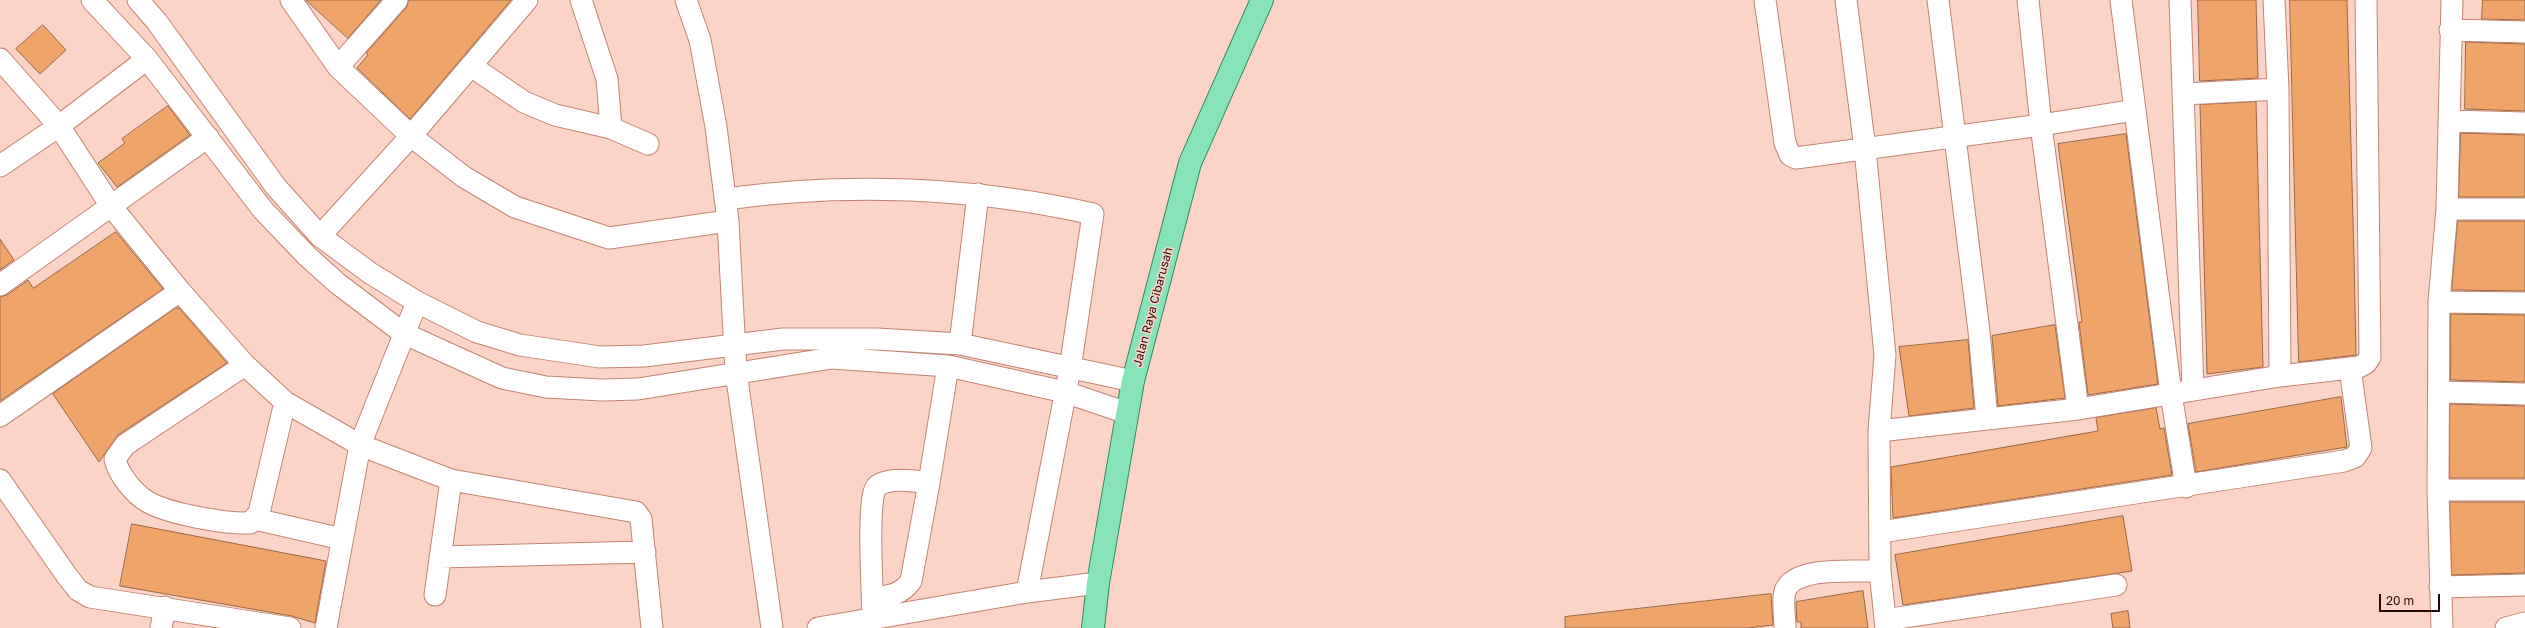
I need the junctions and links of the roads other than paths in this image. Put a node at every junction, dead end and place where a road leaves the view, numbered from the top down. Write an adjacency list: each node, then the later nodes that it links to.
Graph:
1 (92, 0): 21 (street)
2 (138, 0): 44 (street)
3 (292, 0): 23 (street)
4 (397, 0): 23 (street)
5 (527, 0): 22 (street)
6 (581, 0): 31 (street)
7 (686, 0): 39 (street)
8 (1262, 0): 59 (main road, Jalan Raya Cibarusah)
9 (1765, 0): 36 (street)
10 (1846, 0): 36 (street)
11 (1938, 0): 34 (street)
12 (2028, 0): 30 (street)
13 (2121, 0): 26 (street)
14 (2180, 0): 25 (street)
15 (2274, 0): 24 (street)
16 (2366, 0): 55 (street)
17 (2452, 0): 18 (street)
18 (2450, 30): 19 (street); 27 (street)
19 (2525, 32)
20 (0, 59): 29 (street)
21 (147, 59): 29 (street); 33 (street)
22 (471, 66): 31 (street); 32 (street)
23 (338, 67): 32 (street)
24 (2278, 89): 25 (street); 58 (street)
25 (2184, 94): 60 (street)
26 (2135, 110): 30 (street); 63 (street)
27 (2449, 121): 28 (street); 41 (street)
28 (2525, 123)
29 (59, 126): 37 (street); 40 (street)
30 (2041, 126): 34 (street); 66 (street)
31 (611, 128): 35 (street)
32 (412, 136): 43 (street); 44 (street)
33 (208, 137): 40 (street); 50 (street)
34 (1954, 137): 36 (street); 69 (street)
35 (648, 144)
36 (1865, 148): 70 (street)
37 (0, 166)
38 (978, 194): 39 (street); 51 (street); 56 (street)
39 (725, 199): 43 (street)
40 (111, 206): 45 (street); 46 (street)
41 (2447, 209): 42 (street); 48 (street)
42 (2525, 209)
43 (728, 222): 52 (street)
44 (320, 236): 47 (street)
45 (0, 285)
46 (180, 291): 53 (street); 68 (street)
47 (417, 302): 50 (street); 52 (street)
48 (2439, 302): 49 (street); 62 (street)
49 (2525, 303)
50 (403, 333): 57 (street); 71 (street)
51 (960, 344): 52 (street); 56 (street)
52 (735, 345): 57 (street)
53 (245, 365): 65 (street); 78 (street)
54 (948, 366): 57 (street); 61 (street); 74 (street)
55 (2350, 368): 58 (street); 75 (street)
56 (1070, 369): 59 (street); 61 (street)
57 (736, 372): 99 (street)
58 (2280, 376): 60 (street)
59 (1134, 381): 67 (main road, Jalan Raya Cibarusah)
60 (2193, 390): 63 (street)
61 (1065, 392): 67 (street); 88 (street)
62 (2440, 392): 64 (street); 76 (street)
63 (2171, 394): 66 (street); 75 (street)
64 (2525, 394)
65 (285, 402): 71 (street); 78 (street)
66 (2078, 409): 69 (street)
67 (1127, 414): 84 (main road, Jalan Raya Cibarusah)
68 (0, 416)
69 (1987, 420): 70 (street)
70 (1879, 431): 79 (street)
71 (360, 445): 73 (street); 80 (street)
72 (0, 480): 91 (street)
73 (451, 480): 81 (street); 82 (street)
74 (928, 483): 90 (street); 90 (street)
75 (2186, 487): 79 (street)
76 (2438, 490): 77 (street); 87 (street)
77 (2525, 490)
78 (255, 519): 80 (street)
79 (1881, 532): 83 (street)
80 (342, 539): 97 (street)
81 (645, 552): 82 (street); 98 (street)
82 (440, 557): 89 (street)
83 (1880, 571): 94 (street); 102 (street)
84 (1098, 583): 88 (street); 101 (main road, Jalan Raya Cibarusah)
85 (2116, 585): 94 (street)
86 (2525, 585): 87 (street)
87 (2440, 587): 103 (street)
88 (1027, 592): 92 (street)
89 (435, 595)
90 (873, 598): 92 (street)
91 (165, 607): 95 (street); 96 (street)
92 (873, 619): 100 (street)
93 (2525, 623): 104 (street)
94 (1885, 624)
95 (162, 628)
96 (290, 628)
97 (326, 628)
98 (652, 628)
99 (772, 628)
100 (818, 628)
101 (1093, 628)
102 (1786, 628)
103 (2442, 628)
104 (2506, 628)

